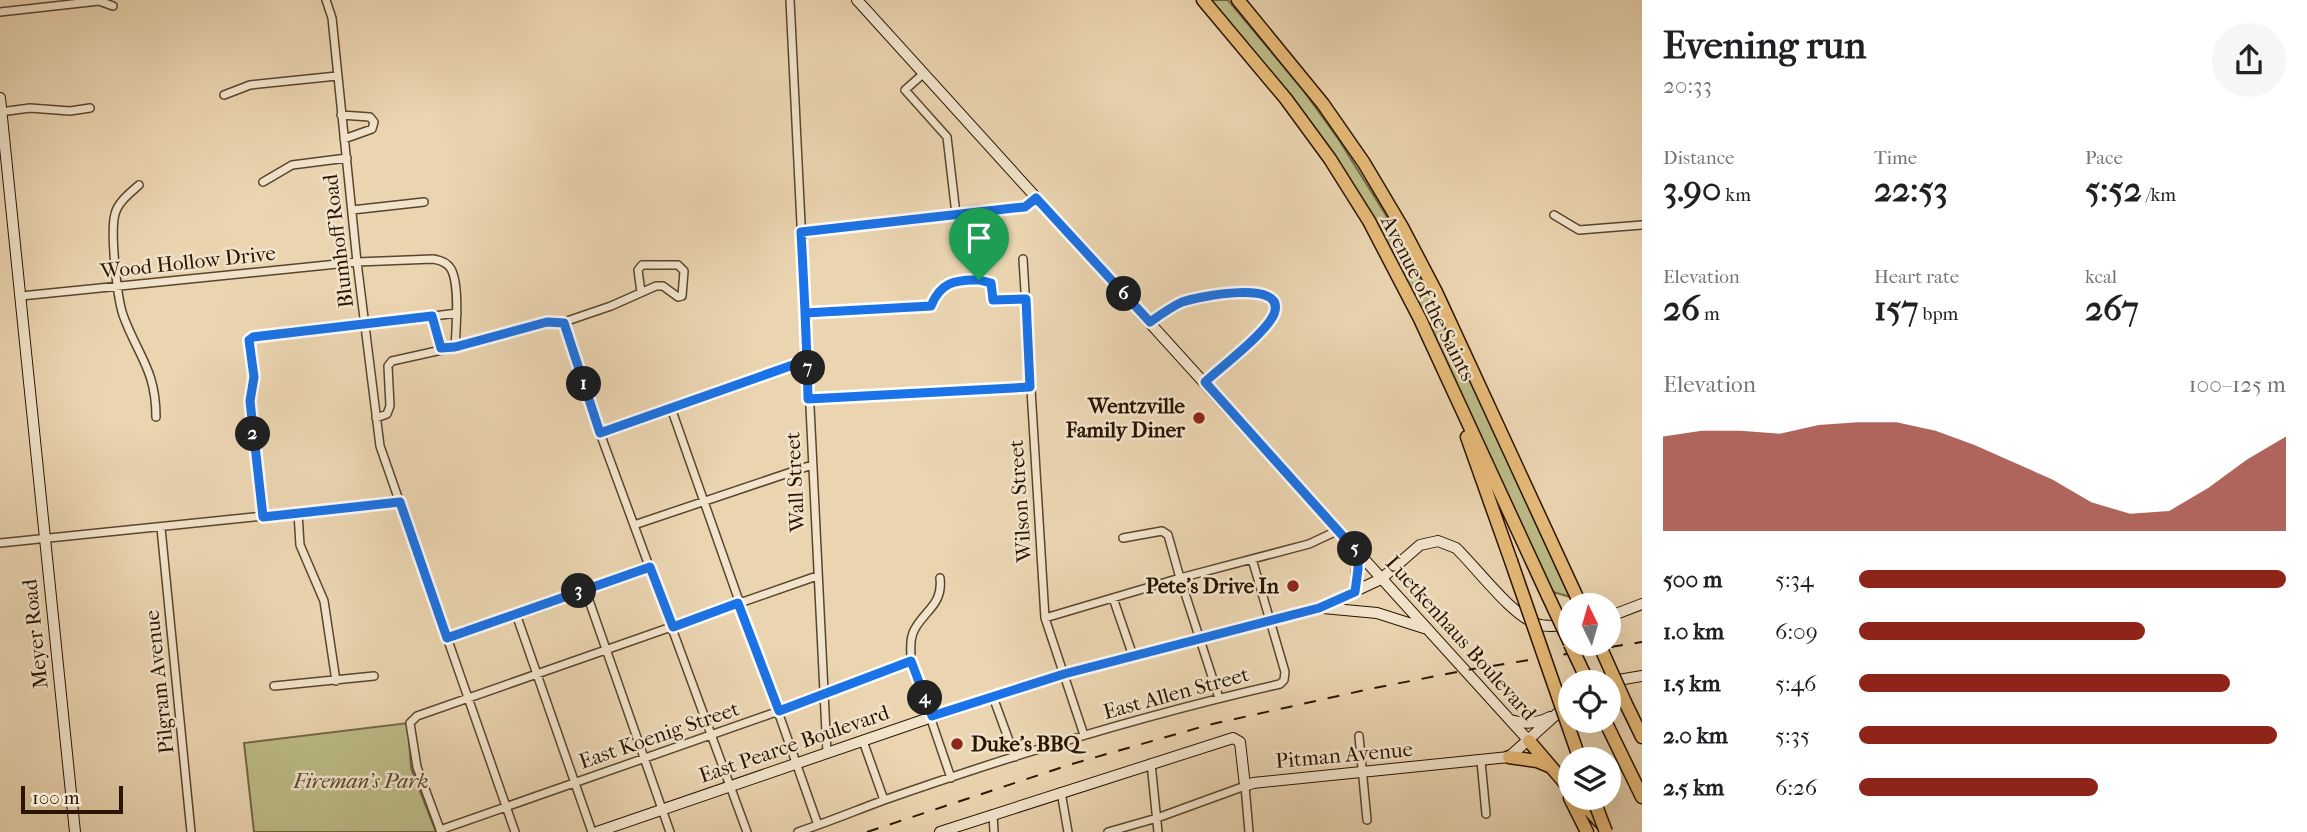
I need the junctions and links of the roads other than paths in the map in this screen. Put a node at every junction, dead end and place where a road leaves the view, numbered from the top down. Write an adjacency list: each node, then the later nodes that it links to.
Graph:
1 (326, 0): 9 (street, Blumhoff Road)
2 (790, 0): 25 (street, Wall Street)
3 (857, 0): 8 (main road, Luetkenhaus Boulevard)
4 (1203, 0): 41 (highway, Avenue of the Saints)
5 (1238, 0): 69 (highway, Avenue of the Saints)
6 (113, 6): 7 (street)
7 (0, 12)
8 (923, 74): 19 (main road, Luetkenhaus Boulevard); 22 (street)
9 (337, 76): 10 (street); 14 (street, Blumhoff Road)
10 (224, 95)
11 (0, 97): 13 (main road, Meyer Road)
12 (90, 108): 13 (street)
13 (1, 112): 30 (main road, Meyer Road)
14 (341, 115): 15 (street, Blumhoff Road); 15 (street)
15 (344, 139): 16 (street, Blumhoff Road)
16 (347, 158): 17 (street); 21 (street, Blumhoff Road)
17 (263, 182)
18 (139, 185): 28 (street)
19 (1036, 198): 22 (street); 35 (main road, Luetkenhaus Boulevard)
20 (424, 202): 21 (street)
21 (352, 210): 27 (street, Blumhoff Road)
22 (956, 214): 25 (street)
23 (1554, 215): 24 (street)
24 (1642, 225)
25 (801, 232): 33 (street, Wall Street)
26 (1023, 259): 31 (street, Wilson Street)
27 (357, 262): 28 (street, Wood Hollow Drive); 32 (street, Wood Hollow Drive); 37 (street, Blumhoff Road)
28 (118, 286): 30 (street, Wood Hollow Drive); 46 (street)
29 (640, 292): 29 (street); 36 (street)
30 (21, 296): 58 (main road, Meyer Road)
31 (1026, 299): 33 (street); 43 (street, Wilson Street)
32 (457, 313): 34 (street); 38 (street, Wood Hollow Drive)
33 (805, 313): 40 (street, Wall Street)
34 (432, 316): 37 (street); 39 (street)
35 (1150, 322): 42 (main road, Luetkenhaus Boulevard); 42 (street)
36 (564, 323): 38 (street); 48 (street)
37 (366, 325): 47 (street, Blumhoff Road); 53 (street)
38 (455, 347): 39 (street)
39 (441, 348): 47 (street)
40 (807, 360): 44 (street, Wall Street); 45 (street)
41 (1440, 361): 77 (highway, Avenue of the Saints, bridge); 111 (highway, bridge)
42 (1205, 382): 56 (main road, Luetkenhaus Boulevard)
43 (1030, 387): 44 (street); 76 (street, Wilson Street)
44 (808, 399): 49 (street, Wall Street)
45 (671, 408): 48 (street); 51 (street)
46 (156, 417)
47 (376, 418): 50 (street, Blumhoff Road)
48 (600, 433): 54 (street)
49 (812, 465): 51 (street); 63 (street, Wall Street)
50 (400, 502): 52 (street); 82 (street, Blumhoff Road)
51 (703, 502): 54 (street); 71 (street)
52 (298, 513): 53 (street); 93 (street)
53 (263, 517): 55 (street)
54 (634, 525): 62 (street)
55 (161, 528): 58 (street); 141 (street, Pilgram Avenue)
56 (1339, 530): 60 (main road, Luetkenhaus Boulevard); 61 (street)
57 (1123, 538): 65 (street)
58 (44, 539): 59 (street); 140 (main road, Meyer Road)
59 (0, 544)
60 (1358, 553): 66 (main road, Luetkenhaus Boulevard); 68 (main road)
61 (1252, 559): 65 (street); 78 (street)
62 (650, 567): 67 (street); 80 (street)
63 (817, 576): 71 (street); 95 (street, Wall Street)
64 (940, 578): 87 (street)
65 (1180, 578): 70 (street); 83 (street)
66 (1381, 579): 68 (main road, East Pearce Boulevard); 79 (main road, East Pearce Boulevard); 81 (main road, Luetkenhaus Boulevard)
67 (585, 589): 75 (street); 84 (street)
68 (1355, 592): 73 (main road, East Pearce Boulevard)
69 (1576, 593)
70 (1113, 598): 76 (street); 85 (street)
71 (738, 603): 80 (street); 99 (street)
72 (1642, 604): 74 (main road)
73 (1319, 608): 78 (main road, East Pearce Boulevard); 81 (main road)
74 (1621, 612)
75 (516, 614): 82 (street); 89 (street)
76 (1045, 618): 88 (street, Wilson Street)
77 (1558, 618)
78 (1268, 621): 83 (main road, East Pearce Boulevard); 98 (street, East Allen Street)
79 (1558, 625)
80 (673, 627): 84 (street); 105 (street)
81 (1424, 628): 103 (main road, Luetkenhaus Boulevard)
82 (447, 638): 97 (street, Blumhoff Road)
83 (1201, 638): 85 (main road, East Pearce Boulevard); 98 (street)
84 (605, 650): 89 (street); 115 (street)
85 (1133, 656): 88 (main road, East Pearce Boulevard)
86 (1604, 656): 108 (highway, bridge)
87 (911, 661): 95 (street, East Koenig Street); 102 (street)
88 (1064, 674): 96 (main road, East Pearce Boulevard); 106 (street, Wilson Street)
89 (537, 675): 97 (street); 123 (street)
90 (374, 676): 93 (street)
91 (1642, 676): 92 (main road)
92 (1621, 680)
93 (336, 681): 94 (street)
94 (274, 687)
95 (823, 693): 99 (street, East Koenig Street); 112 (street, Wall Street)
96 (993, 697): 102 (main road, East Pearce Boulevard); 113 (street)
97 (468, 698): 129 (street, Blumhoff Road); 139 (street)
98 (1219, 698): 106 (street, East Allen Street)
99 (779, 711): 105 (street, East Koenig Street); 117 (street)
100 (1558, 711): 103 (main road)
101 (1558, 712): 110 (main road)
102 (932, 716): 109 (main road, East Pearce Boulevard); 122 (street)
103 (1508, 719): 110 (main road, Luetkenhaus Boulevard)
104 (1611, 733): 127 (highway)
105 (711, 735): 115 (street, East Koenig Street); 125 (street)
106 (1084, 736): 113 (street, East Allen Street)
107 (1359, 736): 120 (street)
108 (1642, 737)
109 (863, 741): 112 (main road, East Pearce Boulevard); 128 (street)
110 (1529, 741): 114 (main road); 119 (highway)
111 (1575, 747)
112 (827, 753): 117 (main road, East Pearce Boulevard)
113 (1015, 757): 122 (street, East Allen Street)
114 (1509, 757): 116 (main road, Pitman Avenue); 119 (highway)
115 (645, 758): 123 (street, East Koenig Street); 130 (street)
116 (1481, 761): 120 (main road, Pitman Avenue); 135 (street)
117 (797, 763): 125 (main road, East Pearce Boulevard); 138 (street)
118 (1152, 763): 124 (main road); 126 (main road); 136 (street)
119 (1551, 767): 121 (highway)
120 (1363, 772): 124 (main road, Pitman Avenue); 137 (street)
121 (1558, 775)
122 (951, 778): 128 (street, East Allen Street)
123 (575, 783): 129 (street, East Koenig Street); 143 (street)
124 (1245, 786): 136 (street, Pitman Avenue); 152 (street)
125 (730, 787): 130 (main road, East Pearce Boulevard); 145 (street)
126 (1061, 792): 134 (main road); 149 (street)
127 (1642, 797)
128 (884, 800): 138 (street, East Allen Street)
129 (507, 807): 139 (street, East Koenig Street); 142 (street, Blumhoff Road)
130 (662, 810): 143 (main road, East Pearce Boulevard); 144 (street)
131 (1576, 810): 153 (highway)
132 (1589, 810): 154 (highway)
133 (1599, 810): 154 (highway, bridge)
134 (993, 814): 147 (main road); 148 (street)
135 (1486, 814)
136 (1157, 818): 150 (street, Pitman Avenue); 151 (street)
137 (1367, 820)
138 (818, 825): 146 (street, East Allen Street)
139 (441, 831)
140 (75, 832)
141 (191, 832)
142 (515, 832)
143 (595, 832)
144 (670, 832)
145 (747, 832)
146 (798, 832)
147 (940, 832)
148 (994, 832)
149 (1068, 832)
150 (1108, 832)
151 (1158, 832)
152 (1249, 832)
153 (1587, 832)
154 (1608, 832)

